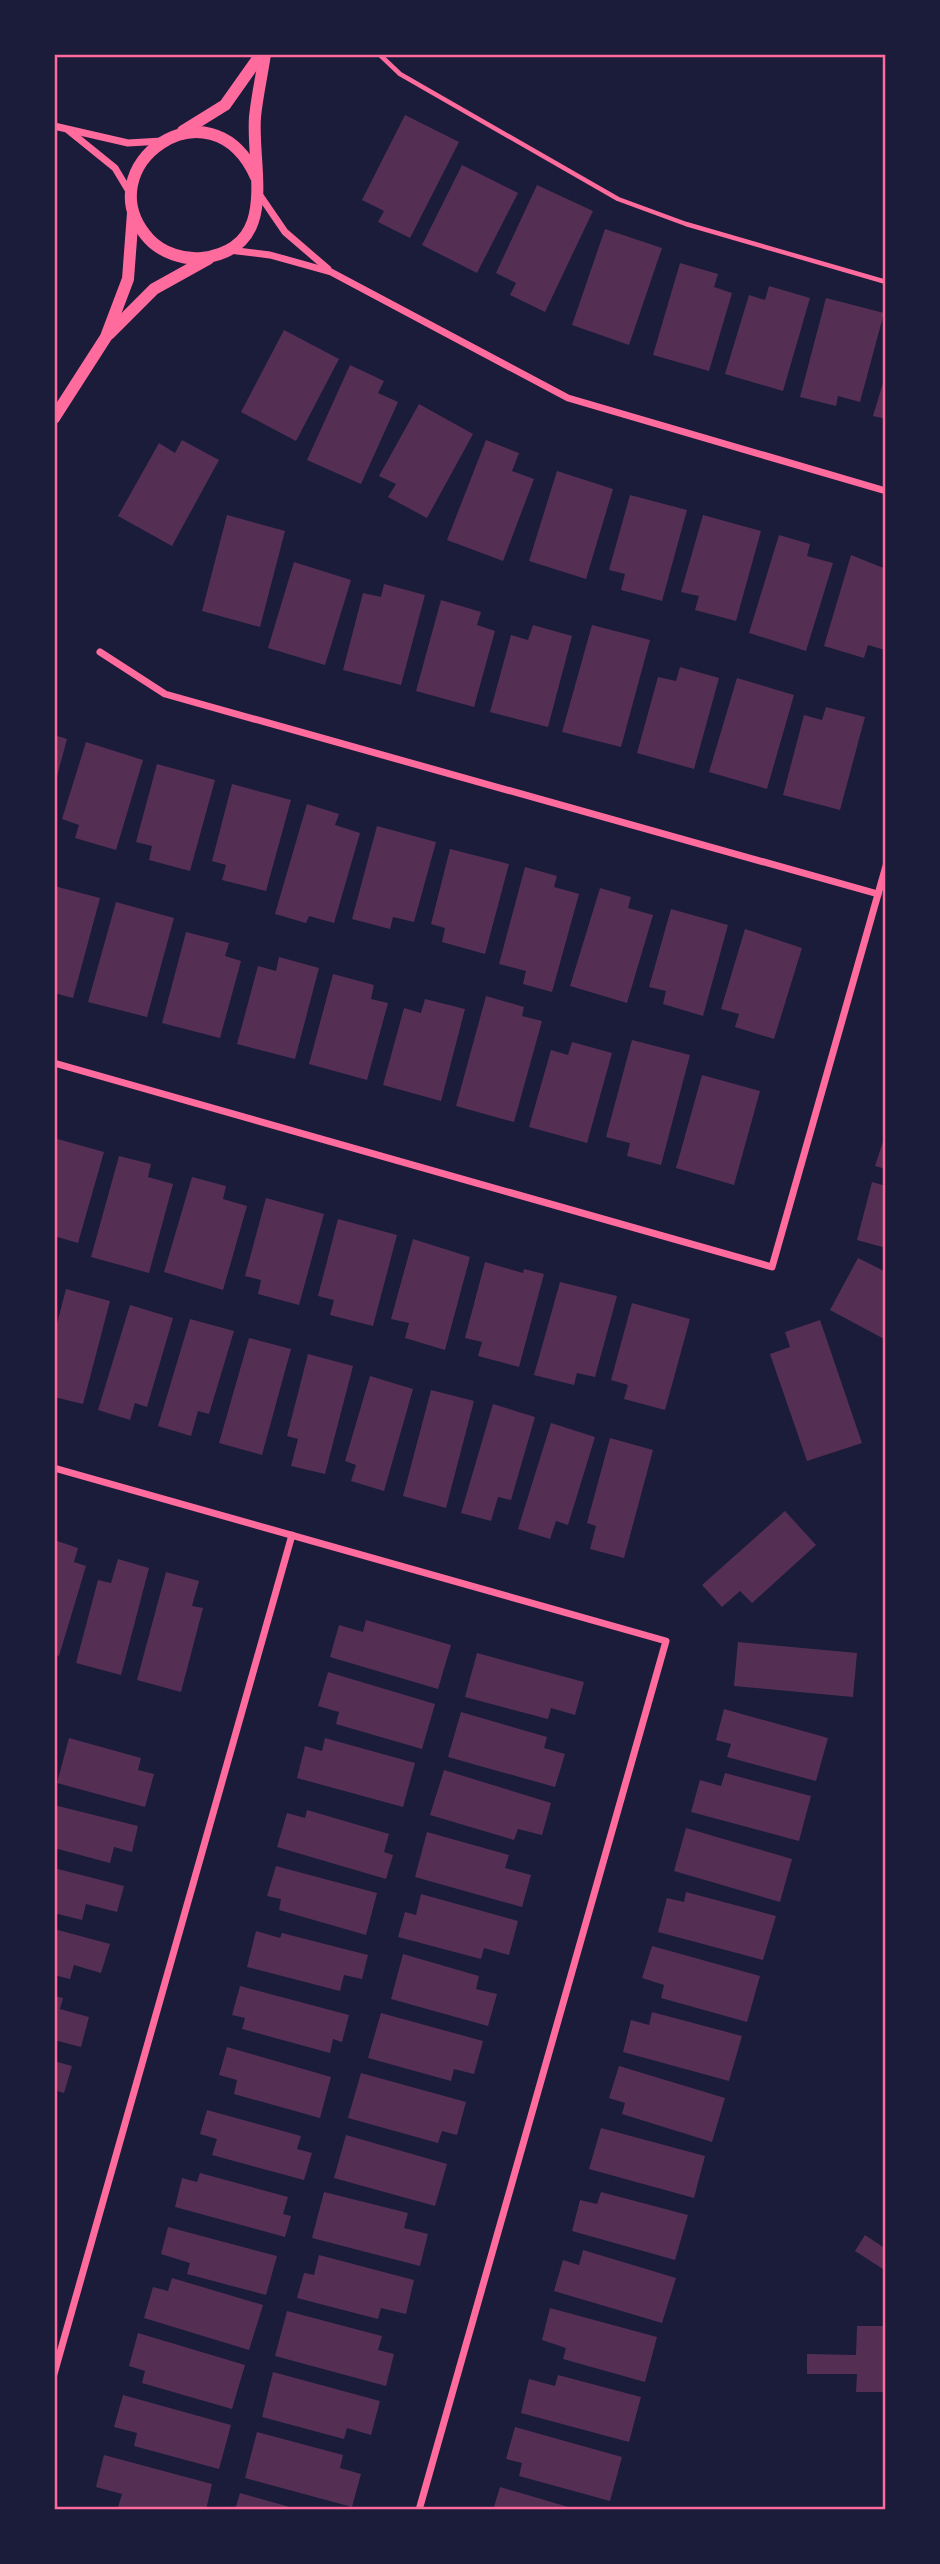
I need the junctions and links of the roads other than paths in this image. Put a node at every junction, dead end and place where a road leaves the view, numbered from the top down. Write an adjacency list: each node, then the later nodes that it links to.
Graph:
1 (263, 54): 4 (street); 6 (street)
2 (54, 126): 3 (street)
3 (65, 128): 5 (street); 8 (street)
4 (177, 134): 5 (street); 6 (street)
5 (162, 141): 8 (street)
6 (256, 177): 7 (street)
7 (259, 194): 10 (street); 12 (street)
8 (132, 195): 9 (street)
9 (134, 211): 11 (street); 13 (street)
10 (228, 250): 11 (street); 12 (street)
11 (212, 257): 13 (street)
12 (331, 272): 15 (street)
13 (106, 337): 14 (street)
14 (54, 418)
15 (886, 491)
16 (100, 652): 18 (street)
17 (886, 866): 18 (street)
18 (878, 894): 19 (street)
19 (54, 1063)
20 (54, 1468): 21 (street)
21 (292, 1535): 22 (street); 23 (street)
22 (54, 2374)
23 (419, 2510)

